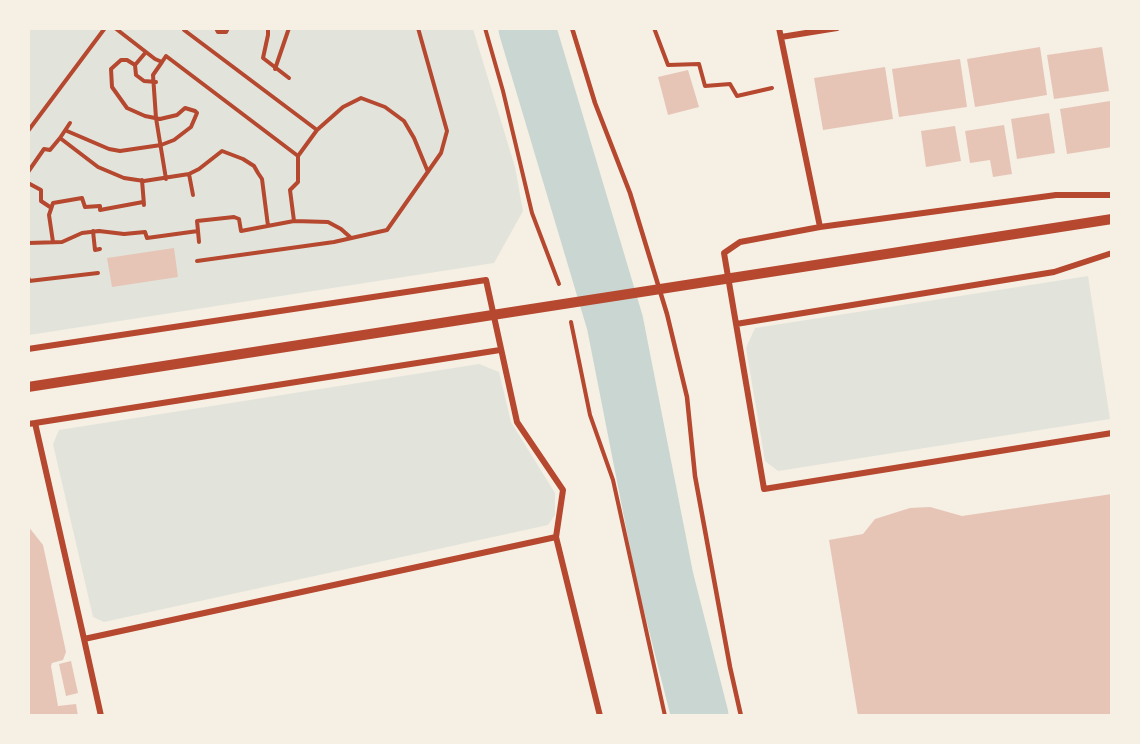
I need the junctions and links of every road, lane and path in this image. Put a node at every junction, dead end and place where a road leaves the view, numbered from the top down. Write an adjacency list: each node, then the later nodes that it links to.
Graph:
1 (105, 28): 25 (path)
2 (115, 28): 15 (path)
3 (185, 28): 24 (path)
4 (216, 28): 5 (path)
5 (228, 28)
6 (268, 28): 18 (path)
7 (289, 28): 18 (path)
8 (418, 28): 31 (path)
9 (485, 28): 57 (path)
10 (572, 28): 56 (lane)
11 (654, 28): 21 (path)
12 (779, 28): 14 (street)
13 (837, 28): 14 (street)
14 (781, 37): 21 (street)
15 (146, 52): 16 (path); 17 (path)
16 (162, 62): 20 (path); 29 (path)
17 (135, 65): 20 (path); 22 (path)
18 (275, 69): 19 (path)
19 (289, 78)
20 (154, 82): 22 (path)
21 (790, 84): 42 (street)
22 (156, 118): 28 (path); 28 (path)
23 (70, 123): 26 (path)
24 (317, 130): 29 (path); 31 (path)
25 (28, 131)
26 (67, 131): 27 (path); 28 (path)
27 (60, 138): 30 (path); 34 (path)
28 (161, 145): 33 (path)
29 (298, 156): 40 (path)
30 (28, 172)
31 (428, 172): 45 (path)
32 (189, 174): 33 (path); 36 (path); 41 (path)
33 (166, 179): 34 (path)
34 (142, 180): 38 (path)
35 (28, 183): 38 (path)
36 (193, 195)
37 (1112, 195): 42 (street)
38 (50, 207): 47 (path)
39 (1112, 219): 56 (street)
40 (294, 221): 41 (path); 45 (path)
41 (268, 226): 44 (path)
42 (820, 227): 58 (street)
43 (93, 231): 46 (path); 47 (path); 51 (path)
44 (198, 231): 46 (path); 48 (path)
45 (350, 237): 53 (path)
46 (147, 238): 50 (path)
47 (53, 242): 49 (path)
48 (199, 242)
49 (28, 243)
50 (147, 246)
51 (89, 251)
52 (1112, 253): 58 (street)
53 (197, 261)
54 (98, 273): 55 (path)
55 (28, 278)
56 (659, 290): 57 (street); 69 (lane)
57 (567, 304): 61 (street); 68 (path)
58 (736, 324): 63 (street)
59 (28, 349): 60 (street)
60 (500, 350): 62 (street); 64 (street)
61 (28, 387)
62 (32, 423): 65 (street)
63 (1112, 433)
64 (556, 537): 65 (street); 67 (street)
65 (84, 639): 66 (street)
66 (101, 716)
67 (600, 716)
68 (665, 716)
69 (741, 716)

